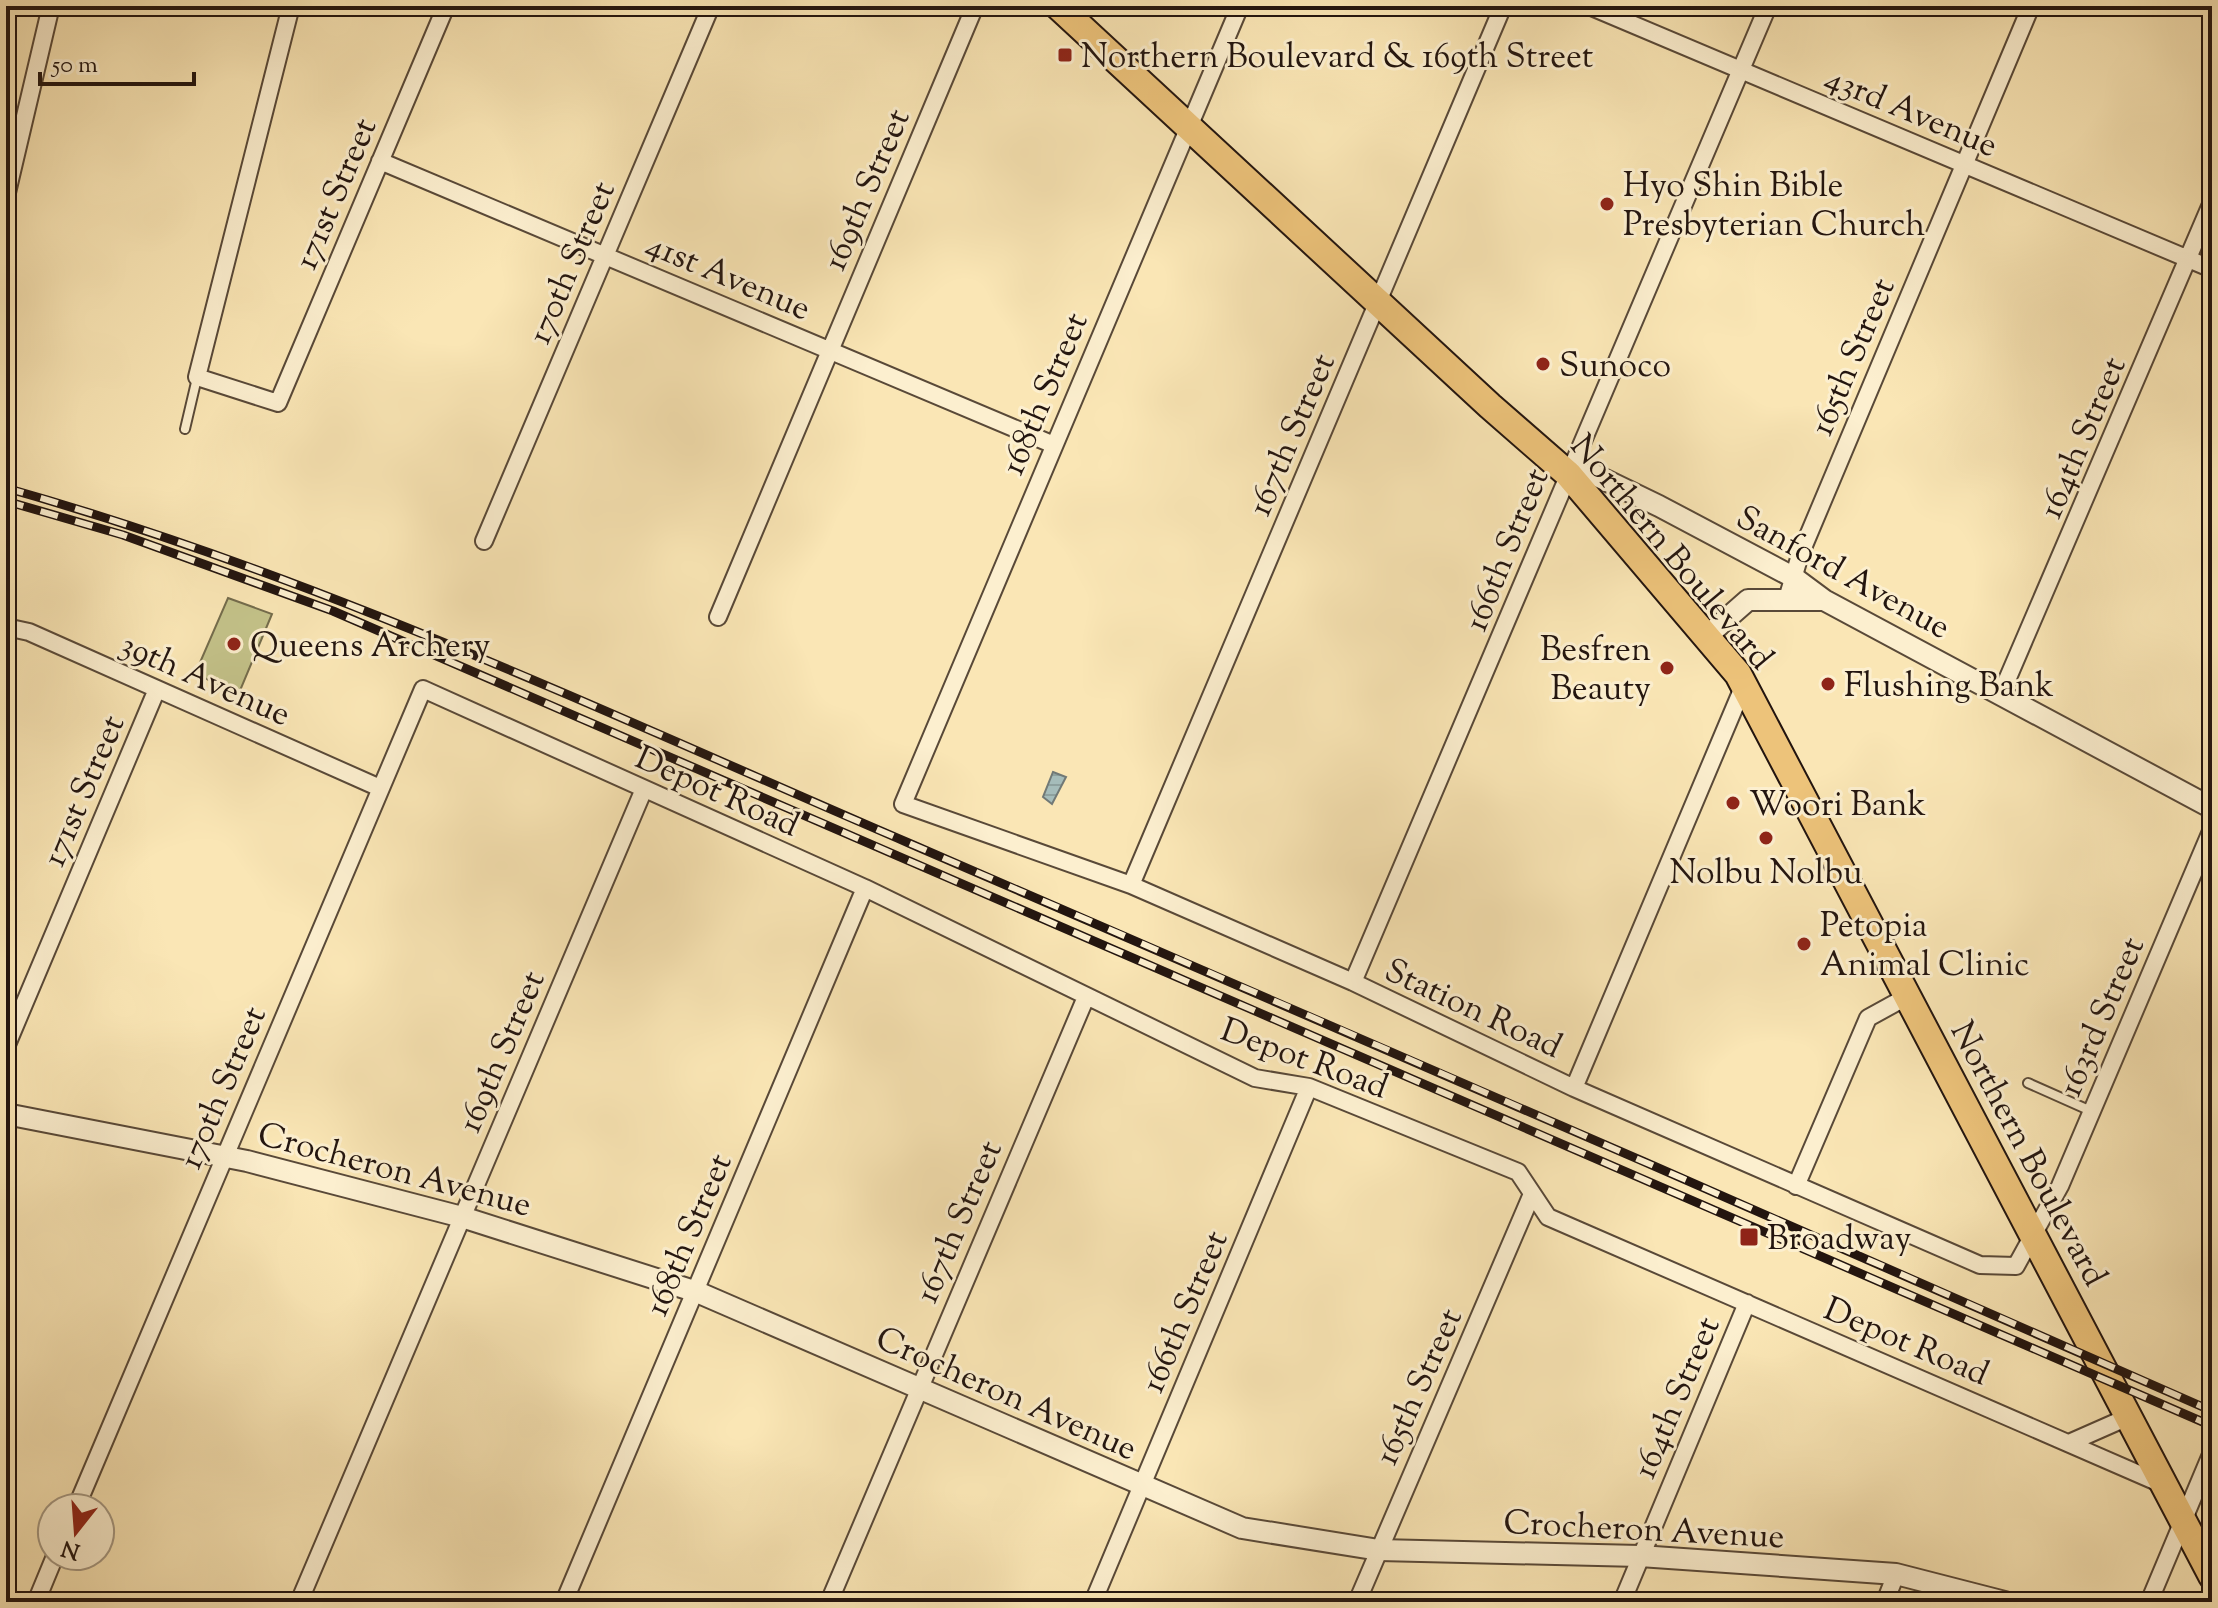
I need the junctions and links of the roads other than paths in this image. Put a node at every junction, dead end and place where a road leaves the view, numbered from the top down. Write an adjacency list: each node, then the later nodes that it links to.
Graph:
1 (51, 6): 13 (street)
2 (291, 6): 24 (street)
3 (446, 6): 15 (street, 171st Street)
4 (711, 6): 19 (street, 170th Street)
5 (975, 6): 23 (street, 169th Street)
6 (1058, 6): 14 (main road, Northern Boulevard)
7 (1240, 6): 14 (street, 168th Street)
8 (1503, 6): 22 (street, 167th Street)
9 (1589, 6): 12 (street, 43rd Avenue)
10 (1768, 6): 12 (street, 166th Street)
11 (2031, 6): 16 (street, 165th Street)
12 (1741, 70): 16 (street, 43rd Avenue); 27 (street, 166th Street)
13 (14, 123): 17 (street)
14 (1188, 127): 22 (main road, Northern Boulevard); 26 (street, 168th Street)
15 (380, 161): 19 (street, 41st Avenue); 24 (street, 171st Street)
16 (1964, 164): 20 (street, 43rd Avenue); 29 (street, 165th Street)
17 (6, 197)
18 (2212, 202): 20 (street, 164th Street)
19 (606, 256): 23 (street, 41st Avenue); 28 (street, 170th Street)
20 (2188, 259): 21 (street, 43rd Avenue); 38 (street, 164th Street)
21 (2212, 269)
22 (1378, 303): 27 (main road, Northern Boulevard); 44 (street, 167th Street)
23 (830, 350): 26 (street, 41st Avenue); 32 (street, 169th Street)
24 (197, 377): 25 (lane)
25 (185, 429)
26 (1054, 445): 41 (street, 168th Street)
27 (1568, 474): 29 (street, Sanford Avenue); 34 (main road, Northern Boulevard); 46 (street, 166th Street)
28 (484, 541)
29 (1793, 577): 30 (street, 165th Street); 31 (street, Sanford Avenue)
30 (1787, 599): 31 (street); 34 (street)
31 (1824, 600): 38 (street, Sanford Avenue)
32 (718, 617)
33 (6, 627): 36 (street, 39th Avenue)
34 (1707, 636): 35 (main road, Northern Boulevard)
35 (1741, 679): 47 (main road, Northern Boulevard); 52 (street)
36 (157, 689): 39 (street, 39th Avenue); 49 (street, 171st Street)
37 (423, 689): 39 (street, 170th Street); 40 (street, Depot Road)
38 (2001, 694): 42 (street, Sanford Avenue)
39 (380, 788): 55 (street, 170th Street)
40 (644, 789): 45 (street, Depot Road); 58 (street, 169th Street)
41 (903, 804): 44 (street, Station Road)
42 (2212, 808)
43 (2212, 829): 53 (street, 163rd Street)
44 (1131, 885): 46 (street, Station Road)
45 (865, 888): 48 (street, Depot Road); 61 (street, 168th Street)
46 (1353, 982): 52 (street, Station Road)
47 (1908, 996): 56 (street); 59 (main road, Northern Boulevard)
48 (1086, 997): 51 (street, Depot Road); 63 (street, 167th Street)
49 (6, 1047)
50 (2028, 1083): 53 (lane)
51 (1309, 1087): 57 (street, Depot Road); 67 (street, 166th Street)
52 (1574, 1088): 56 (street, Station Road)
53 (2092, 1111): 59 (street, 163rd Street)
54 (6, 1114): 55 (street, Crocheron Avenue)
55 (225, 1155): 58 (street, Crocheron Avenue); 69 (street, 170th Street)
56 (1796, 1186): 60 (street, Station Road)
57 (1532, 1194): 62 (street, Depot Road); 71 (street, 165th Street)
58 (462, 1217): 61 (street, Crocheron Avenue); 77 (street, 169th Street)
59 (2033, 1234): 60 (street, 163rd Street); 64 (main road, Northern Boulevard)
60 (2016, 1266)
61 (697, 1292): 63 (street, Crocheron Avenue); 78 (street, 168th Street)
62 (1747, 1303): 65 (street, Depot Road); 72 (street, 164th Street)
63 (919, 1388): 67 (street, Crocheron Avenue); 79 (street, 167th Street)
64 (2128, 1417): 65 (street); 68 (main road, Northern Boulevard)
65 (2069, 1443): 68 (street, Depot Road)
66 (2212, 1452): 70 (street)
67 (1142, 1485): 71 (street, Crocheron Avenue); 80 (street, 166th Street)
68 (2164, 1485): 70 (main road, Northern Boulevard)
69 (83, 1492)
70 (2183, 1521): 75 (main road, Northern Boulevard); 85 (street)
71 (1379, 1550): 72 (street, Crocheron Avenue); 81 (street, 165th Street)
72 (1640, 1556): 74 (street, Crocheron Avenue); 82 (street, 164th Street)
73 (48, 1572): 76 (street)
74 (1896, 1574): 83 (street); 84 (street, Crocheron Avenue)
75 (2212, 1576)
76 (36, 1602)
77 (299, 1602)
78 (564, 1602)
79 (829, 1602)
80 (1093, 1602)
81 (1357, 1602)
82 (1622, 1602)
83 (1885, 1602)
84 (2005, 1602)
85 (2149, 1602)

